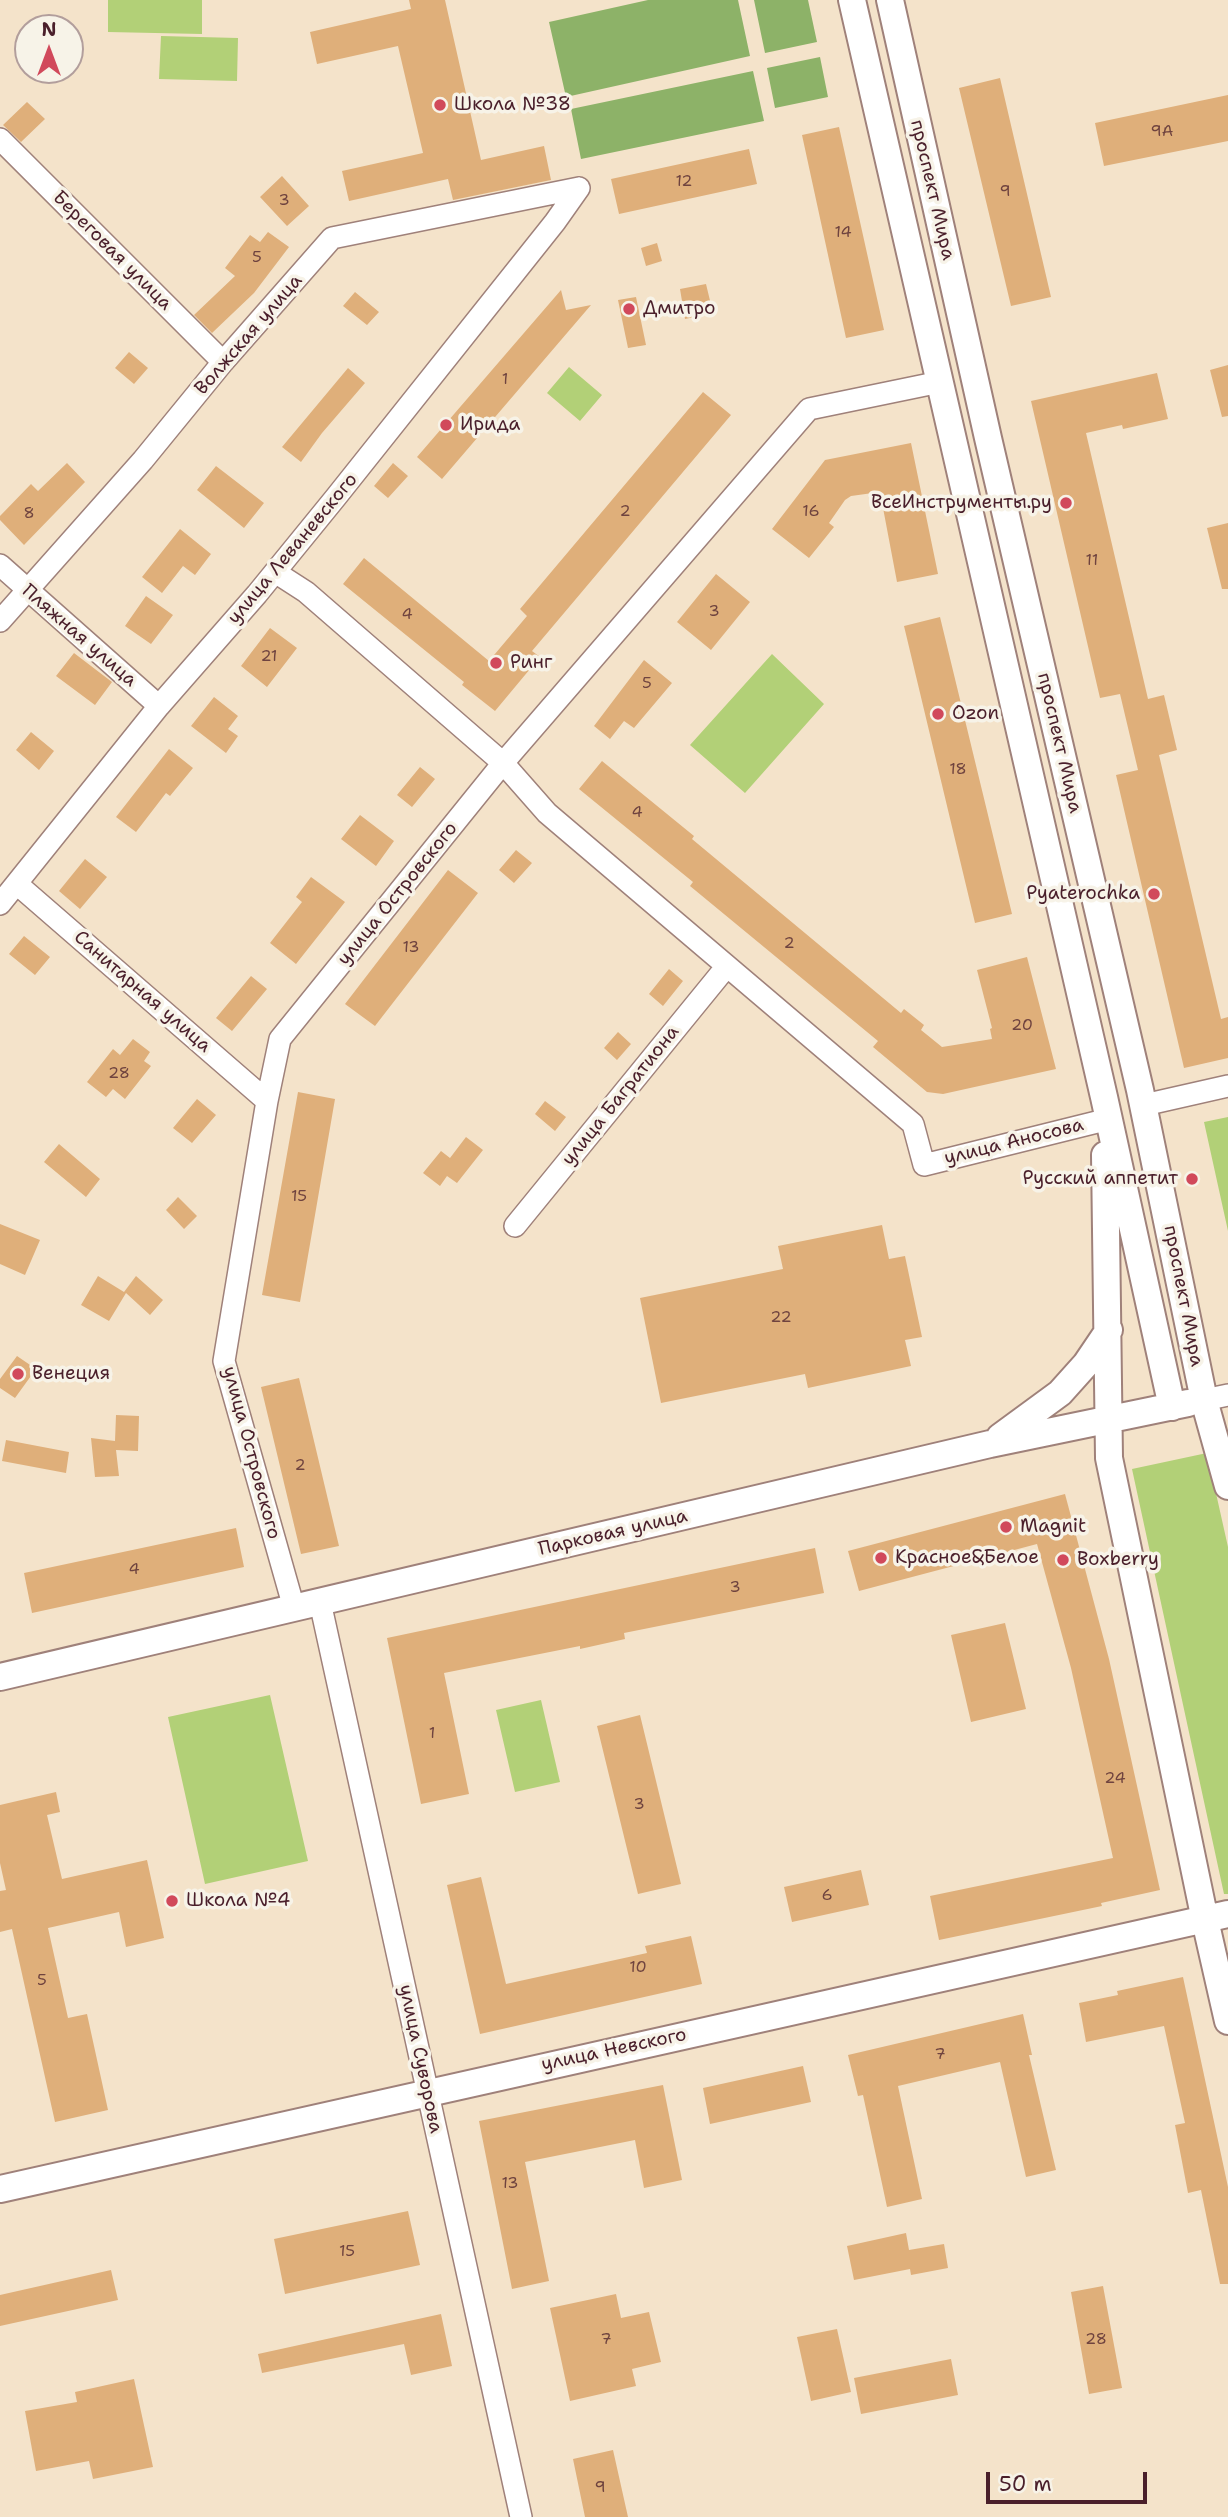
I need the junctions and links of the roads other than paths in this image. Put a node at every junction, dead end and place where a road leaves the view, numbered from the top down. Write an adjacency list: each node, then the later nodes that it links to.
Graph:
1 (852, 0): 6 (main road, проспект Мира)
2 (890, 0): 17 (main road, проспект Мира)
3 (0, 139): 5 (street, Береговая улица)
4 (579, 188): 5 (street, Волжская улица); 8 (street, улица Леваневского)
5 (223, 362): 9 (street, Волжская улица)
6 (940, 382): 12 (street, улица Островского); 18 (main road, проспект Мира)
7 (0, 565): 9 (street, Пляжная улица)
8 (275, 572): 11 (street, улица Леваневского); 12 (street)
9 (27, 592): 10 (street, Волжская улица); 11 (street, Пляжная улица)
10 (0, 621)
11 (159, 706): 13 (street, улица Леваневского)
12 (503, 763): 14 (street); 16 (street, улица Островского)
13 (6, 893): 16 (street, Санитарная улица)
14 (727, 966): 18 (street, улица Аносова); 19 (street, улица Багратиона)
15 (1228, 1086): 17 (street)
16 (267, 1101): 27 (street, улица Островского)
17 (1144, 1105): 21 (main road, проспект Мира)
18 (1104, 1109): 20 (main road, проспект Мира); 22 (main road, проспект Мира)
19 (515, 1226)
20 (1109, 1330): 23 (main road, проспект Мира); 24 (main road)
21 (1216, 1398): 22 (main road, Парковая улица); 25 (main road, проспект Мира)
22 (1172, 1406): 23 (main road, Парковая улица)
23 (1110, 1418): 24 (main road, Парковая улица); 29 (main road, проспект Мира)
24 (990, 1444): 26 (main road, Парковая улица)
25 (1228, 1486)
26 (320, 1602): 27 (main road, Парковая улица); 31 (street, улица Суворова)
27 (294, 1608): 28 (main road, Парковая улица)
28 (0, 1677)
29 (1216, 1917): 30 (main road, проспект Мира); 31 (main road, улица Невского)
30 (1228, 2021)
31 (427, 2091): 32 (main road, улица Невского); 33 (street, улица Суворова)
32 (0, 2189)
33 (521, 2517)

